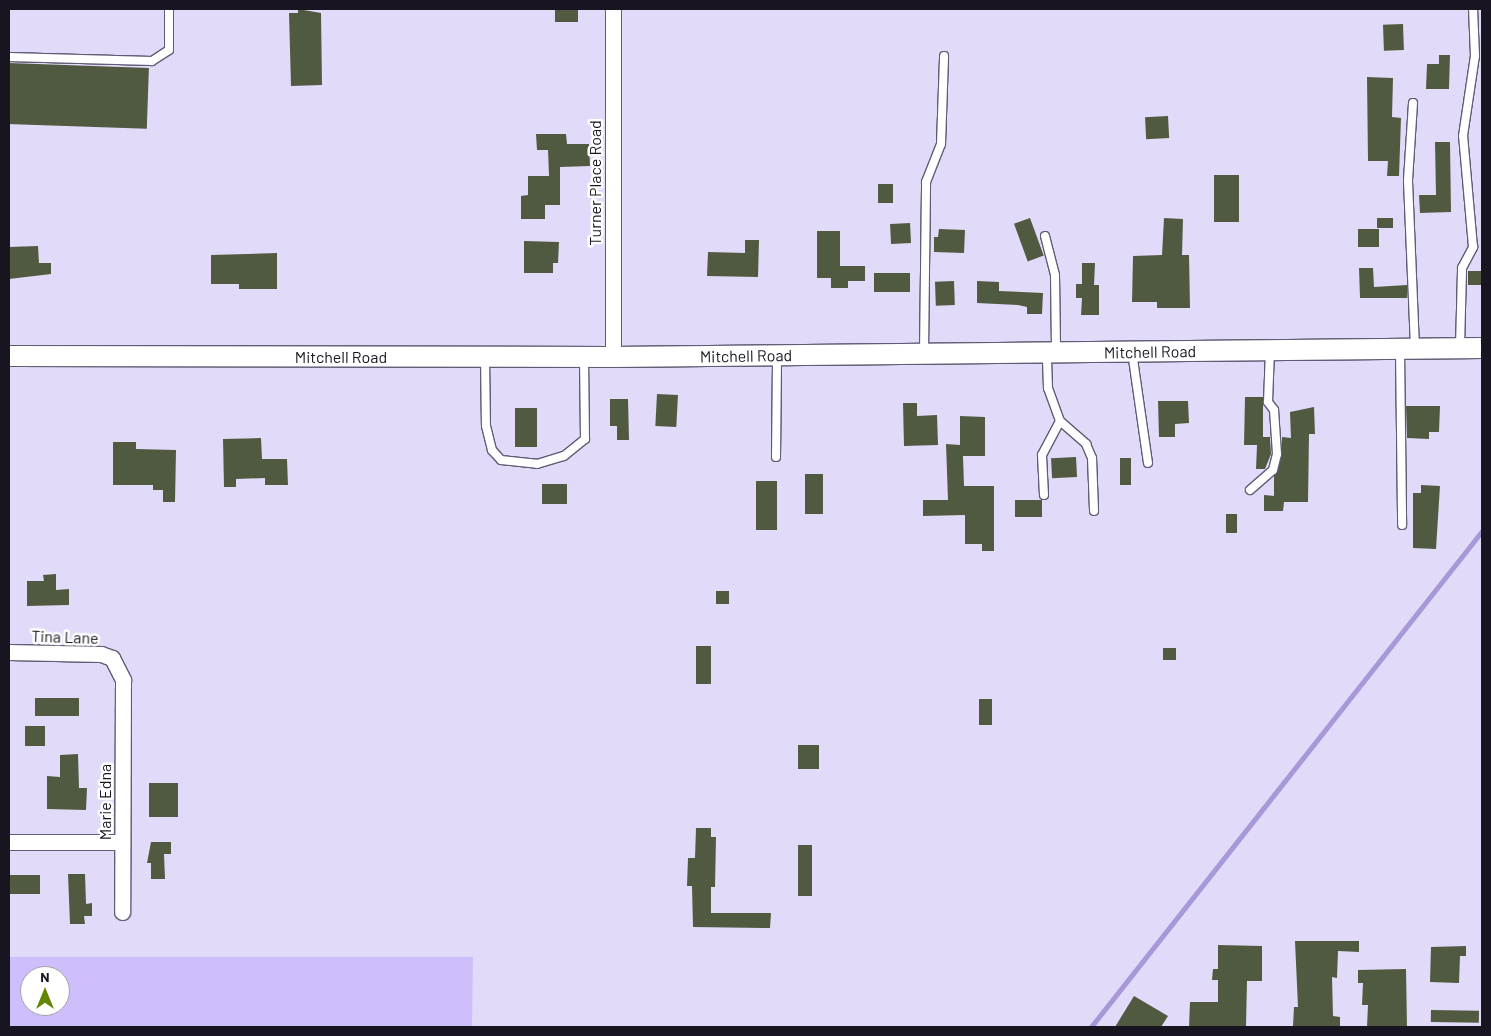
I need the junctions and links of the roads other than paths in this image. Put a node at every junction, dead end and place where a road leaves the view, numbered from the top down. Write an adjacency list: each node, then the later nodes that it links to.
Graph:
1 (169, 9): 5 (lane)
2 (613, 9): 19 (street, Turner Place Road)
3 (1473, 9): 10 (lane)
4 (944, 56): 14 (lane)
5 (9, 57)
6 (1413, 103): 9 (lane)
7 (1045, 236): 13 (lane)
8 (1482, 348): 10 (street, Mitchell Road)
9 (1408, 349): 10 (street, Mitchell Road); 11 (street, Mitchell Road); 26 (lane)
10 (1460, 349)
11 (1270, 350): 12 (street, Mitchell Road); 23 (lane)
12 (1132, 352): 13 (street, Mitchell Road); 22 (lane)
13 (1052, 353): 14 (street, Mitchell Road); 20 (lane)
14 (924, 354): 16 (street, Mitchell Road)
15 (9, 356): 17 (street, Mitchell Road)
16 (777, 356): 19 (street, Mitchell Road); 21 (lane)
17 (485, 357): 18 (street, Mitchell Road); 18 (lane)
18 (584, 357): 19 (street, Mitchell Road)
19 (612, 357)
20 (1060, 421): 24 (lane); 25 (lane)
21 (776, 457)
22 (1148, 463)
23 (1250, 490)
24 (1044, 495)
25 (1094, 510)
26 (1402, 525)
27 (9, 652): 28 (street, Tina Lane)
28 (123, 693): 30 (street, Marie Edna)
29 (9, 842): 30 (street)
30 (122, 842): 31 (street, Marie Edna)
31 (122, 912)

